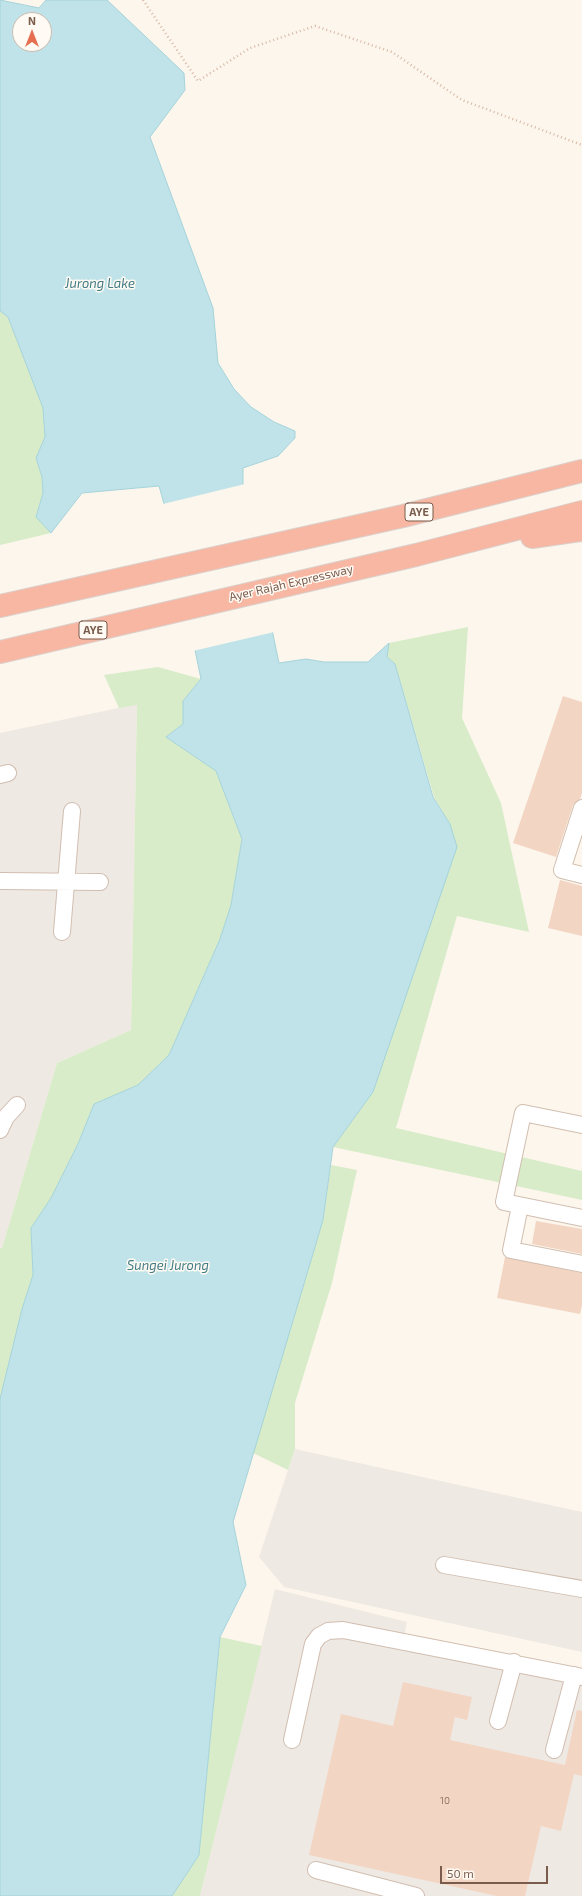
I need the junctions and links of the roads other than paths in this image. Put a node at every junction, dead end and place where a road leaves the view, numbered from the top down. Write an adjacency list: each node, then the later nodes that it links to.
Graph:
1 (582, 471): 5 (highway, AYE)
2 (582, 512): 4 (highway, Ayer Rajah Expressway / AYE)
3 (582, 530): 4 (highway)
4 (416, 555): 6 (highway, Ayer Rajah Expressway / AYE)
5 (0, 606)
6 (0, 652)
7 (582, 808): 9 (lane)
8 (72, 812): 11 (lane)
9 (582, 875)
10 (0, 881): 11 (lane)
11 (67, 882): 12 (lane); 13 (lane)
12 (100, 882)
13 (62, 932)
14 (17, 1105): 16 (lane)
15 (582, 1125): 17 (lane)
16 (0, 1130)
17 (520, 1206): 18 (lane); 19 (lane)
18 (582, 1218)
19 (582, 1264)
20 (444, 1565): 21 (lane)
21 (582, 1589)
22 (514, 1662): 23 (lane); 24 (lane); 25 (lane)
23 (578, 1676): 26 (lane)
24 (498, 1721)
25 (292, 1740)
26 (554, 1750)
27 (316, 1870): 28 (lane)
28 (416, 1896)

